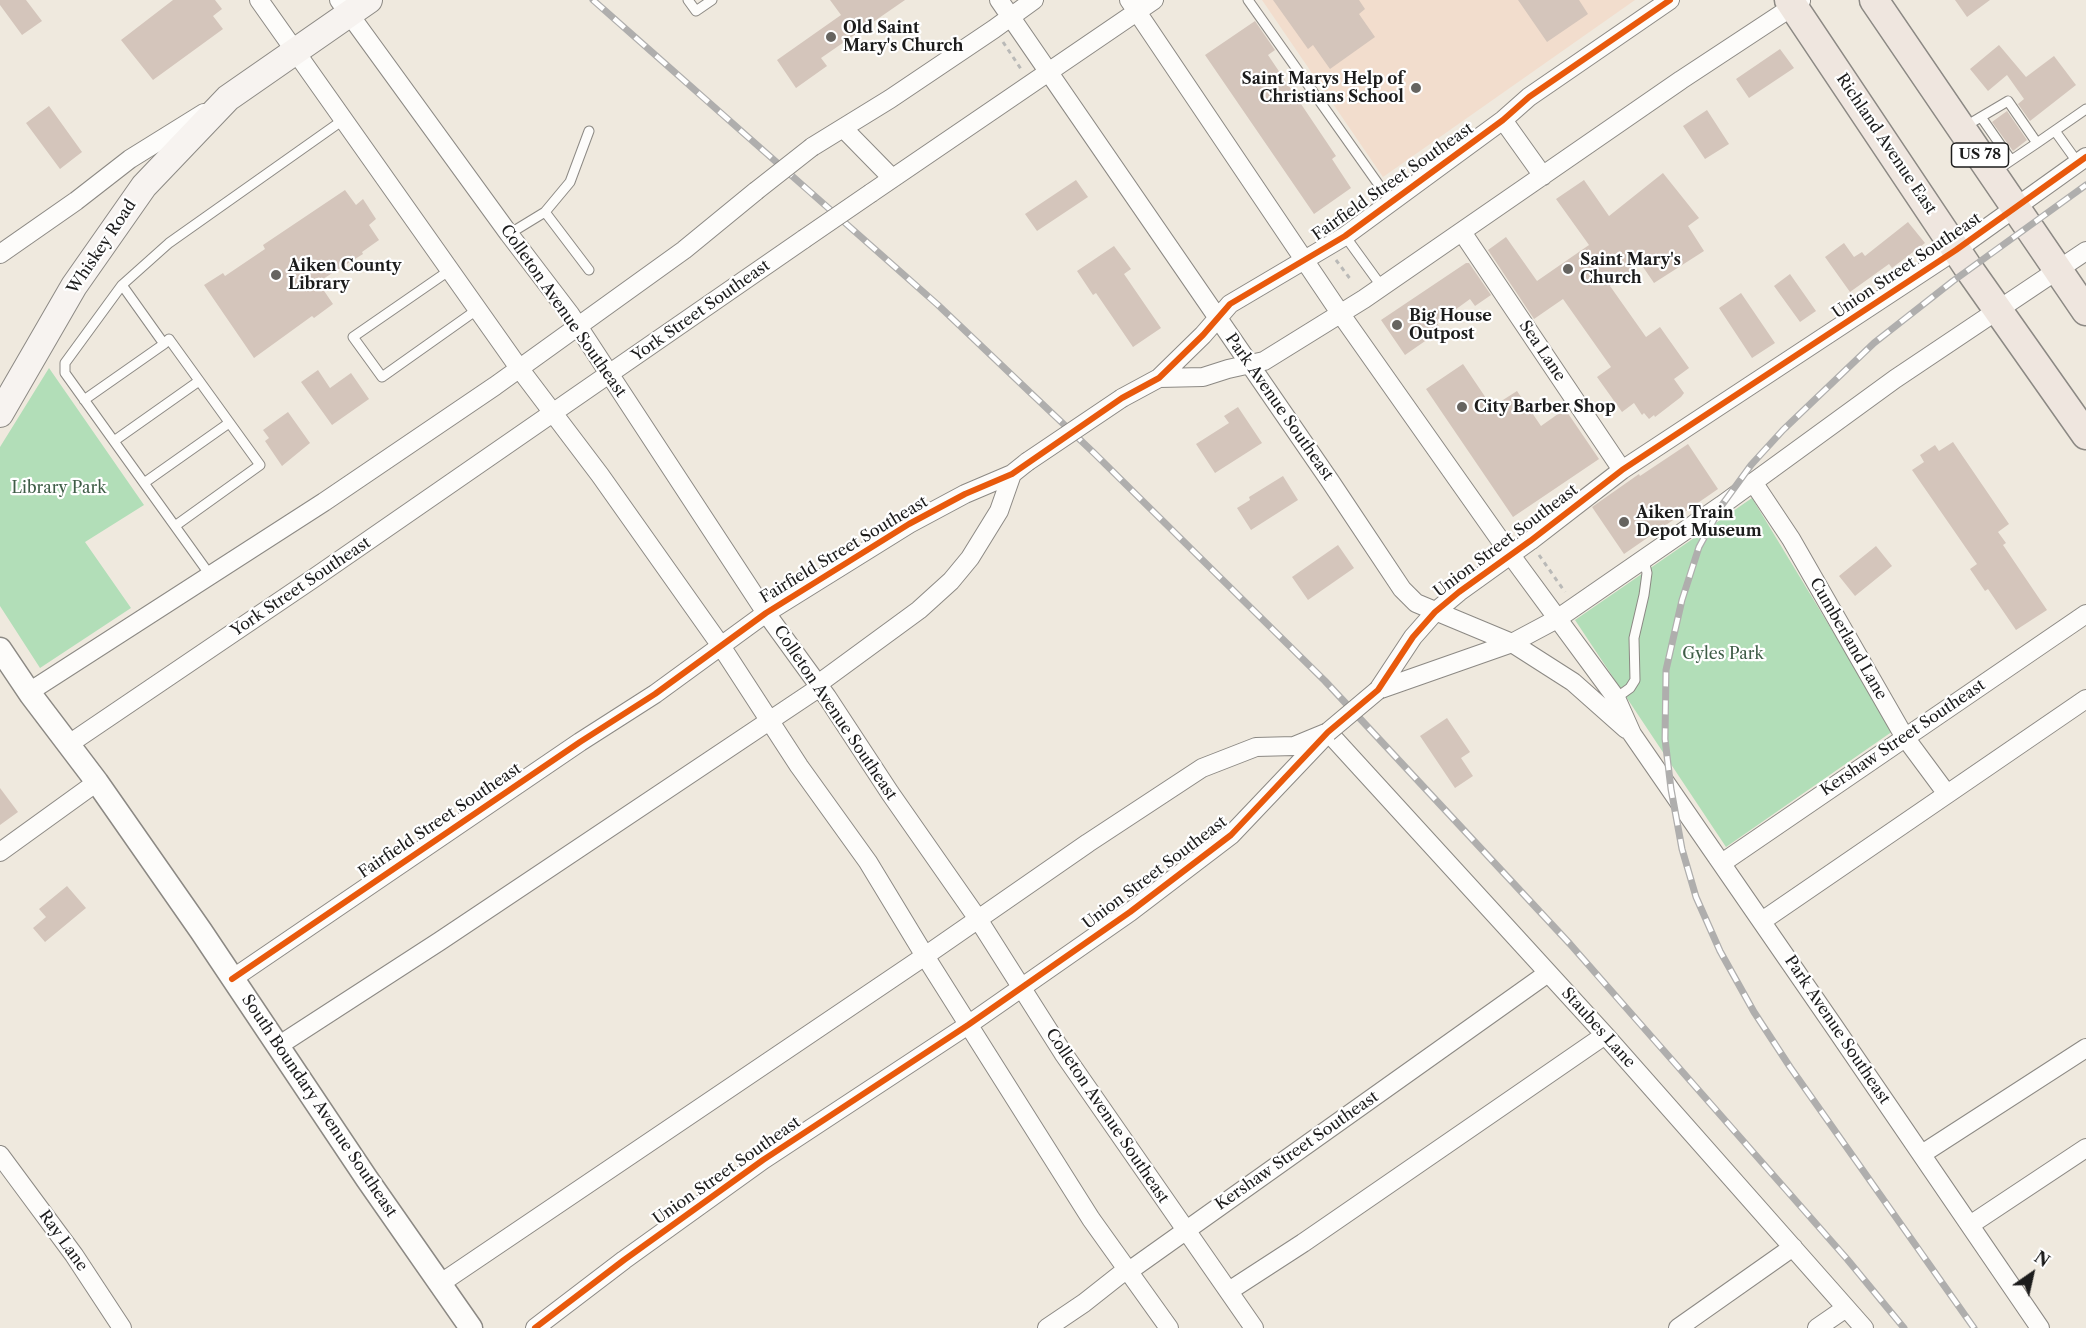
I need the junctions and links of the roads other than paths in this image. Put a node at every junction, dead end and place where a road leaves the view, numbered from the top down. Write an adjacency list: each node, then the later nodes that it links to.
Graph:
1 (259, 0): 14 (street)
2 (688, 0): 3 (lane)
3 (712, 0)
4 (999, 0): 13 (street, Park Avenue Southeast)
5 (1034, 0): 13 (street)
6 (1154, 0): 12 (street, York Street Southeast)
7 (1248, 0): 29 (lane)
8 (1670, 0): 19 (street, Fairfield Street Southeast)
9 (1874, 0): 20 (main road, US 78)
10 (1795, 2): 27 (street, Fairfield Street Southeast); 35 (main road, Richland Avenue East)
11 (352, 5): 14 (main road, Whiskey Road); 33 (street, Colleton Avenue Southeast)
12 (1133, 6): 15 (street, York Street Southeast); 38 (street, Park Avenue Southeast)
13 (1010, 17): 15 (street, Park Avenue Southeast); 21 (street)
14 (296, 50): 16 (main road, Whiskey Road); 18 (street)
15 (1048, 72): 28 (street, York Street Southeast); 48 (street, Park Avenue Southeast)
16 (228, 98): 37 (street); 58 (main road, Whiskey Road)
17 (2086, 109): 23 (lane)
18 (343, 120): 40 (street); 42 (lane)
19 (1503, 120): 27 (street); 29 (street, Fairfield Street Southeast)
20 (1972, 123): 24 (lane); 26 (main road, US 78)
21 (843, 128): 28 (street); 49 (street, bridge)
22 (589, 131): 31 (lane)
23 (2055, 131): 24 (lane); 25 (lane)
24 (2037, 143): 26 (lane)
25 (2082, 160): 30 (street, Union Street Southeast)
26 (2001, 167): 30 (main road, US 78)
27 (1543, 176): 32 (street, Fairfield Street Southeast)
28 (892, 178): 53 (street, York Street Southeast, bridge)
29 (1391, 202): 34 (street, Fairfield Street Southeast)
30 (2015, 208): 35 (street, Union Street Southeast); 39 (main road, US 78)
31 (545, 212): 33 (lane); 41 (lane)
32 (1462, 232): 43 (street, Fairfield Street Southeast); 62 (street, Sea Lane)
33 (509, 234): 49 (street, Colleton Avenue Southeast)
34 (1345, 236): 38 (street, Fairfield Street Southeast); 43 (lane)
35 (1956, 250): 45 (main road, Richland Avenue East); 62 (street, Union Street Southeast)
36 (2086, 251): 39 (street, Union Street Southeast)
37 (0, 254)
38 (1304, 260): 47 (street, Park Avenue Southeast); 48 (street, Fairfield Street Southeast)
39 (2058, 269): 45 (street, Union Street Southeast); 46 (main road, US 78)
40 (450, 270): 44 (street); 44 (lane)
41 (589, 270)
42 (122, 285): 50 (lane); 56 (lane)
43 (1382, 287): 47 (street, Fairfield Street Southeast)
44 (478, 309): 52 (street)
45 (1999, 309): 60 (main road, Richland Avenue East); 64 (street, Union Street Southeast)
46 (2086, 311)
47 (1340, 313): 51 (street, Fairfield Street Southeast); 67 (street, Park Avenue Southeast)
48 (1217, 318): 51 (street, Park Avenue Southeast); 54 (street, Fairfield Street Southeast)
49 (577, 326): 52 (street); 53 (street, Colleton Avenue Southeast)
50 (164, 344): 55 (lane); 56 (lane)
51 (1250, 365): 54 (street, Fairfield Street Southeast); 70 (street, Park Avenue Southeast)
52 (519, 368): 57 (street); 69 (street)
53 (610, 375): 57 (street, York Street Southeast); 71 (street, Colleton Avenue Southeast)
54 (1159, 378): 63 (street, Fairfield Street Southeast, bridge)
55 (198, 381): 59 (lane); 61 (lane)
56 (84, 400): 61 (lane)
57 (554, 413): 75 (street); 86 (street, York Street Southeast)
58 (0, 414)
59 (229, 423): 65 (lane); 66 (lane)
60 (2086, 435)
61 (114, 441): 65 (lane)
62 (1622, 470): 67 (street, Union Street Southeast)
63 (1011, 474): 71 (street, Fairfield Street Southeast); 77 (street)
64 (1753, 482): 68 (street, Union Street Southeast); 85 (street, Cumberland Lane)
65 (144, 483): 66 (lane)
66 (175, 526): 69 (lane)
67 (1510, 554): 70 (street, Union Street Southeast); 73 (street, Park Avenue Southeast)
68 (1644, 560): 73 (street, Union Street Southeast); 80 (lane)
69 (210, 575): 79 (street)
70 (1435, 612): 74 (street, Park Avenue Southeast); 78 (street, Union Street Southeast)
71 (766, 613): 75 (street, Fairfield Street Southeast); 77 (street, Colleton Avenue Southeast)
72 (2086, 614): 85 (street, Kershaw Street Southeast)
73 (1557, 619): 74 (street, Union Street Southeast); 80 (street, Park Avenue Southeast)
74 (1512, 643): 78 (street, Union Street Southeast); 84 (street, Park Avenue Southeast)
75 (721, 646): 82 (street); 95 (street, Fairfield Street Southeast)
76 (0, 649): 79 (street, South Boundary Avenue Southeast)
77 (819, 686): 82 (street); 91 (street, Colleton Avenue Southeast)
78 (1378, 690): 83 (street, Union Street Southeast, bridge)
79 (29, 692): 86 (street, South Boundary Avenue Southeast)
80 (1616, 698): 84 (street, Park Avenue Southeast)
81 (2086, 699): 88 (street)
82 (770, 722): 93 (street); 99 (street)
83 (1328, 732): 91 (street, Union Street Southeast); 94 (street, Staubes Lane); 96 (street, Union Street Southeast)
84 (1632, 734): 90 (street, Park Avenue Southeast)
85 (1904, 736): 88 (street, Cumberland Lane); 90 (street, Kershaw Street Southeast)
86 (69, 744): 87 (street, South Boundary Avenue Southeast)
87 (97, 782): 89 (street); 95 (street, South Boundary Avenue Southeast)
88 (1947, 794): 92 (street)
89 (0, 852)
90 (1722, 862): 92 (street, Park Avenue Southeast)
91 (978, 919): 93 (street, Union Street Southeast); 96 (street, Colleton Avenue Southeast)
92 (1762, 921): 102 (street, Park Avenue Southeast)
93 (925, 956): 97 (street); 108 (street, Union Street Southeast)
94 (1548, 973): 98 (street, Staubes Lane); 105 (street, Kershaw Street Southeast)
95 (232, 979): 99 (street, South Boundary Avenue Southeast)
96 (1021, 987): 97 (street, Union Street Southeast); 105 (street, Colleton Avenue Southeast)
97 (969, 1025): 107 (street); 114 (street, Union Street Southeast)
98 (1605, 1035): 106 (street, Staubes Lane); 109 (street)
99 (278, 1046): 108 (street, South Boundary Avenue Southeast)
100 (2086, 1048): 102 (street)
101 (2086, 1148): 104 (street)
102 (1922, 1154): 104 (street, Park Avenue Southeast)
103 (0, 1155): 112 (street, Ray Lane)
104 (1970, 1225): 120 (street, Park Avenue Southeast)
105 (1185, 1231): 107 (street, Kershaw Street Southeast); 109 (street, Colleton Avenue Southeast)
106 (1793, 1247): 110 (street, Staubes Lane); 117 (street)
107 (1129, 1271): 111 (street); 115 (street, Kershaw Street Southeast)
108 (441, 1283): 113 (street, South Boundary Avenue Southeast)
109 (1229, 1291): 116 (street, Colleton Avenue Southeast)
110 (1846, 1308): 118 (street); 119 (street, Staubes Lane)
111 (1164, 1326)
112 (122, 1328)
113 (471, 1328)
114 (535, 1328)
115 (1047, 1328)
116 (1254, 1328)
117 (1678, 1328)
118 (1817, 1328)
119 (1864, 1328)
120 (2040, 1328)

